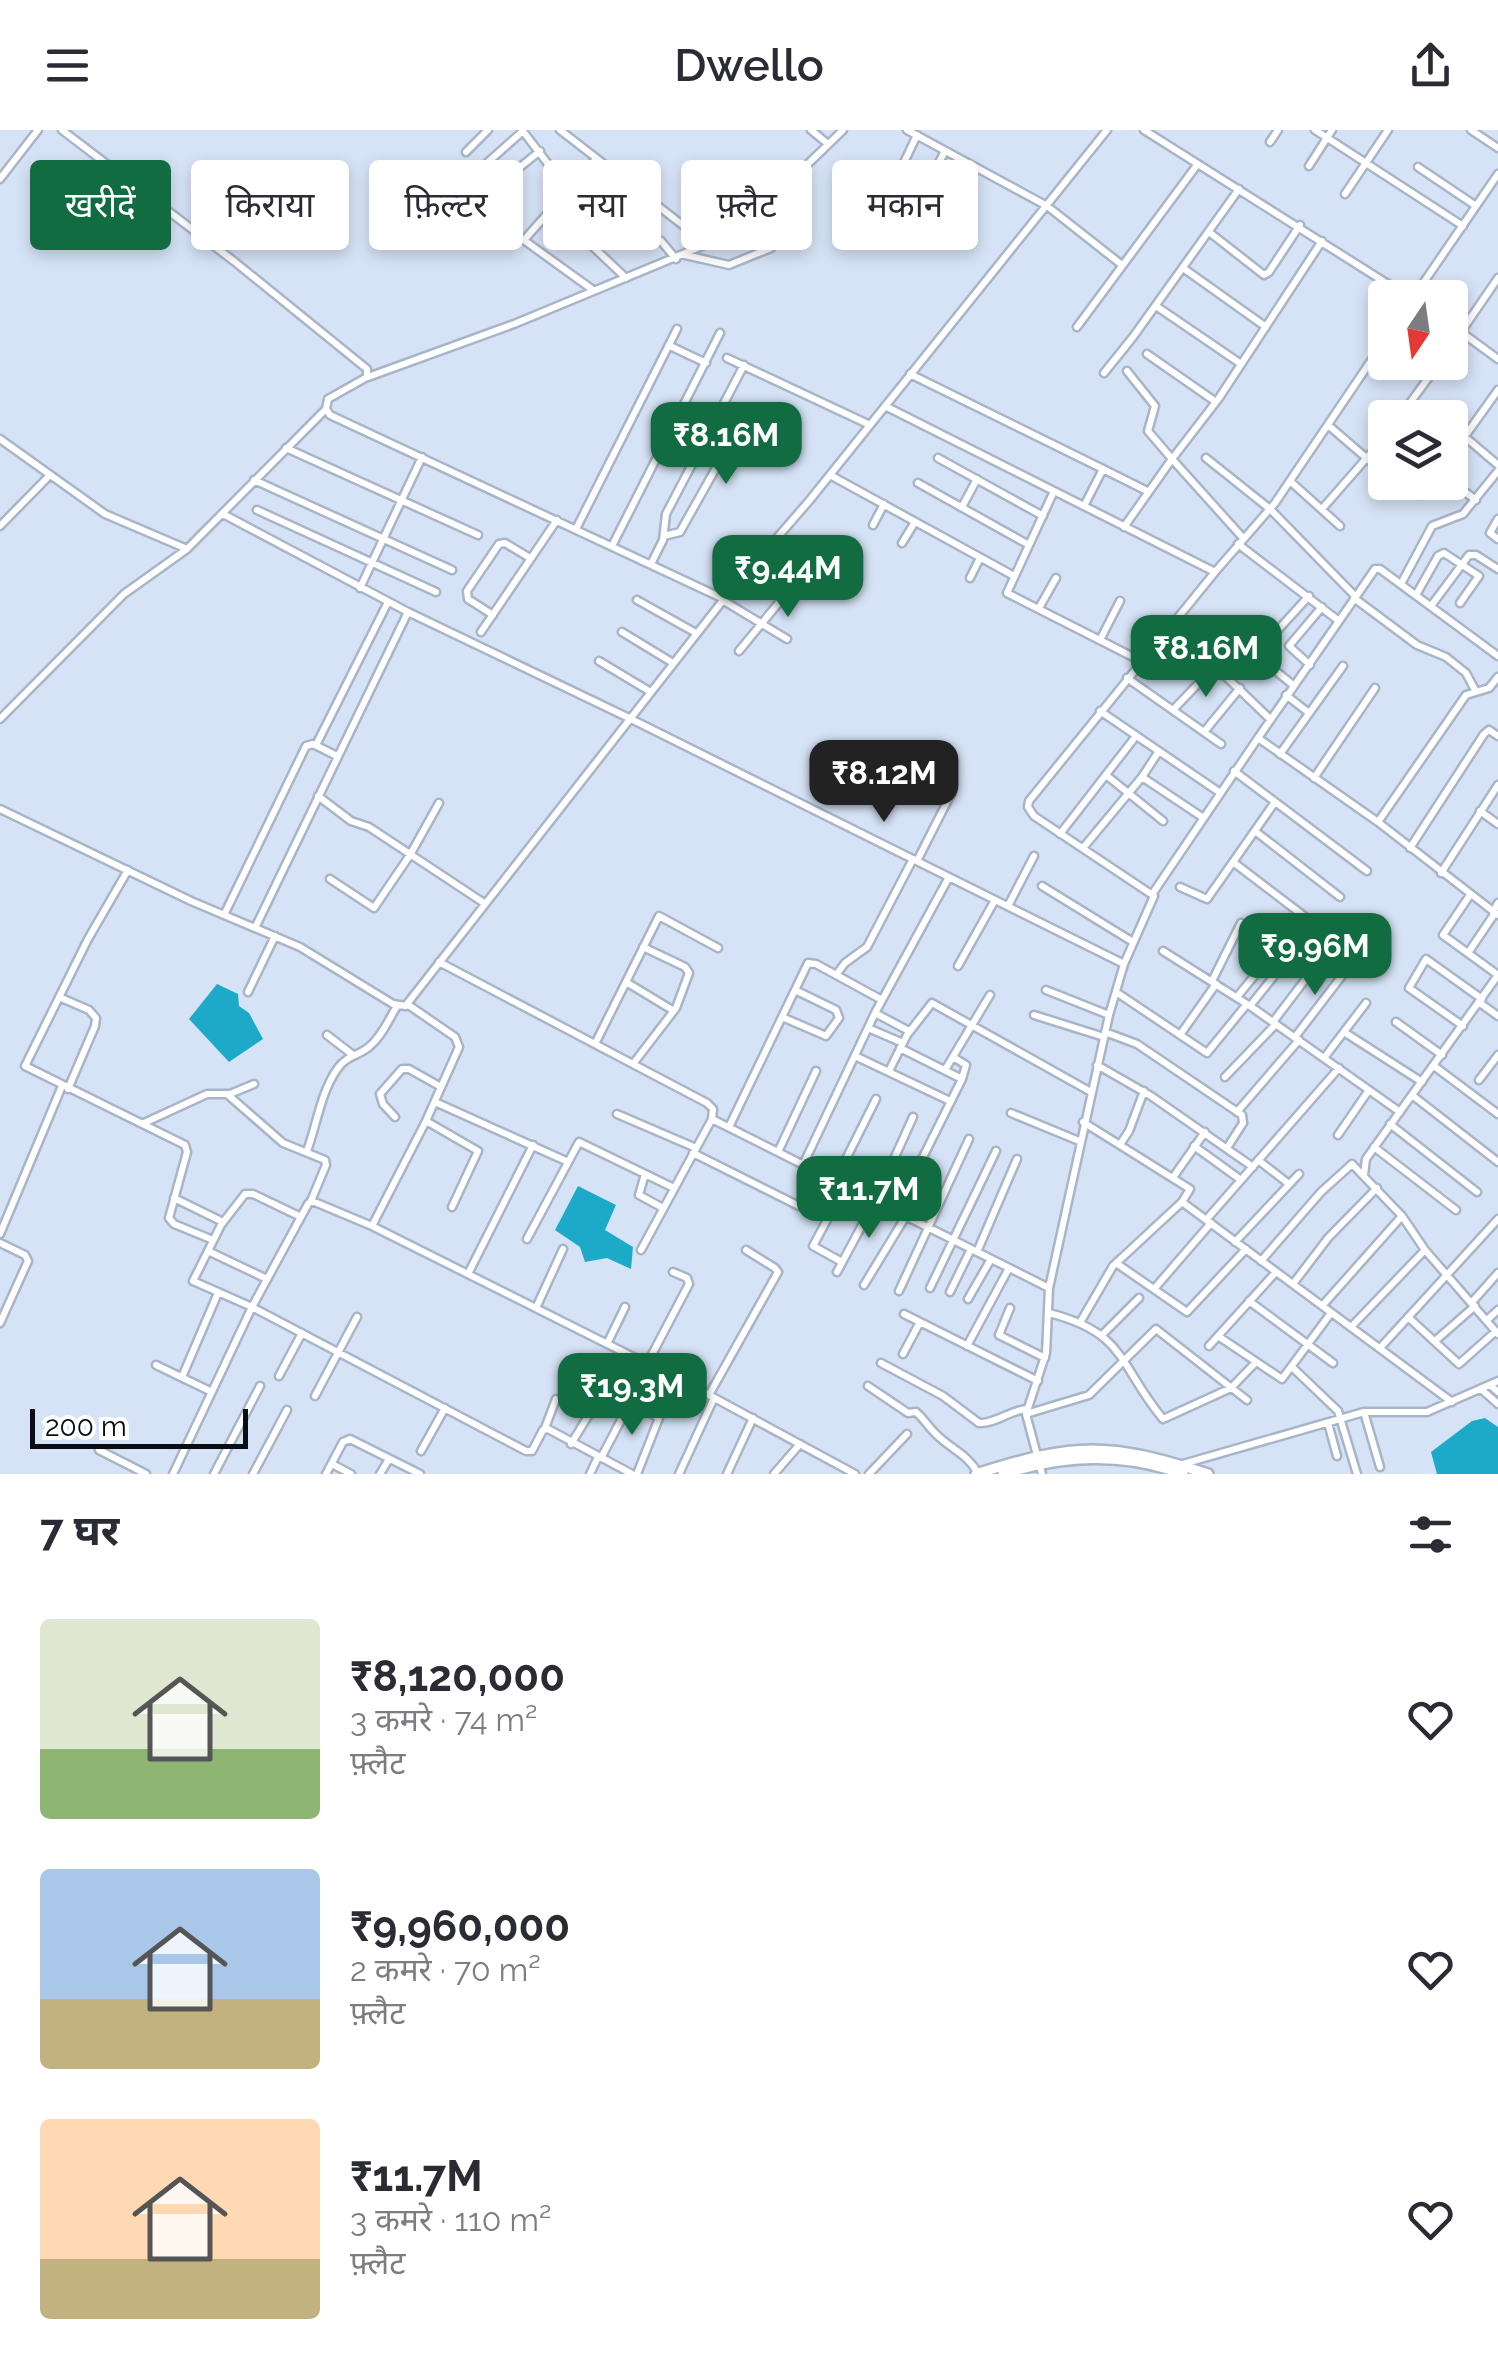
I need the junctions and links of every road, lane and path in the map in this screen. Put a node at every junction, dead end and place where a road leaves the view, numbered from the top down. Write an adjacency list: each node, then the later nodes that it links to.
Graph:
1 (38, 130): 36 (street)
2 (62, 130): 79 (street)
3 (488, 130): 22 (street)
4 (538, 130): 15 (street)
5 (560, 130): 26 (street)
6 (811, 130): 19 (street)
7 (843, 130): 19 (street)
8 (907, 130): 17 (street)
9 (1107, 130): 39 (street)
10 (1144, 130): 32 (street)
11 (1278, 130): 18 (street)
12 (1316, 130): 16 (street)
13 (1388, 130): 30 (street)
14 (1471, 130): 20 (street)
15 (525, 132): 23 (street); 24 (street)
16 (1329, 134): 30 (street); 33 (street)
17 (917, 136): 21 (street); 28 (street)
18 (1270, 142)
19 (828, 144): 27 (street)
20 (1498, 148)
21 (945, 151): 29 (street); 39 (street)
22 (466, 152)
23 (540, 152): 25 (street); 31 (street)
24 (492, 160)
25 (546, 160)
26 (595, 160)
27 (812, 160)
28 (905, 160)
29 (940, 160)
30 (1366, 162): 38 (street); 45 (street)
31 (523, 165)
32 (1196, 166): 37 (street); 54 (street)
33 (1308, 166)
34 (1418, 168): 40 (street)
35 (1498, 174): 40 (street)
36 (0, 179)
37 (1239, 188): 44 (street); 46 (street)
38 (1344, 194)
39 (1047, 206): 54 (street); 78 (street)
40 (1476, 206): 45 (street)
41 (661, 209): 43 (street)
42 (543, 218): 47 (street)
43 (681, 224)
44 (1300, 225): 46 (street); 49 (street)
45 (1462, 226): 59 (street)
46 (1208, 232): 55 (street)
47 (524, 240): 60 (street)
48 (661, 241): 53 (street)
49 (1322, 241): 58 (street); 64 (street)
50 (596, 250): 56 (street)
51 (695, 250): 53 (street)
52 (766, 250): 53 (street)
53 (680, 257): 56 (street)
54 (1122, 265): 63 (street)
55 (1183, 268): 61 (street); 64 (street)
56 (626, 278): 60 (street)
57 (1498, 278): 62 (street)
58 (1384, 280)
59 (1424, 280)
60 (594, 291): 79 (street)
61 (1156, 306): 73 (street); 77 (street)
62 (1468, 323)
63 (1078, 326)
64 (1266, 326): 73 (street)
65 (677, 329): 68 (street)
66 (720, 334): 72 (street)
67 (1468, 336): 71 (street)
68 (670, 346): 72 (street); 124 (street)
69 (1147, 354): 81 (street)
70 (726, 358): 74 (street)
71 (1498, 359)
72 (706, 363): 132 (street)
73 (1241, 364): 81 (street)
74 (744, 366): 84 (street); 86 (street)
75 (1368, 366): 85 (street)
76 (1127, 371): 94 (street)
77 (1104, 373)
78 (910, 374): 82 (street); 97 (street)
79 (367, 378): 83 (street)
80 (1498, 390): 87 (street)
81 (1216, 402): 94 (street)
82 (885, 406): 84 (street); 104 (street)
83 (326, 409): 90 (street); 91 (street)
84 (870, 425): 99 (street)
85 (1328, 425): 95 (street); 102 (street)
86 (713, 426): 126 (street); 126 (street)
87 (1468, 432)
88 (0, 439): 98 (street)
89 (1468, 442): 96 (street)
90 (286, 448): 101 (street); 108 (street)
91 (422, 457): 108 (street); 118 (street)
92 (938, 458): 100 (street)
93 (1206, 458): 112 (street)
94 (1172, 459): 105 (street); 129 (street)
95 (1368, 460): 114 (street)
96 (1498, 468): 107 (street)
97 (1103, 469): 105 (street); 110 (street)
98 (50, 475): 121 (street); 133 (street)
99 (830, 475): 109 (street); 153 (street)
100 (976, 479): 111 (street); 116 (street)
101 (254, 480): 115 (street); 127 (street)
102 (1290, 481): 112 (street); 114 (street)
103 (918, 483): 111 (street)
104 (1054, 491): 110 (street); 116 (street)
105 (1148, 492): 122 (street)
106 (1468, 494): 107 (street)
107 (1476, 500): 146 (street)
108 (401, 501): 125 (street); 127 (street)
109 (884, 504): 119 (street); 120 (street)
110 (1084, 506): 122 (street)
111 (962, 507): 131 (street)
112 (1270, 508): 129 (street); 151 (street)
113 (257, 510): 136 (street)
114 (1322, 510): 123 (street)
115 (223, 514): 133 (street); 147 (street)
116 (1042, 516): 131 (street)
117 (1498, 519): 128 (street)
118 (557, 520): 124 (street); 134 (street)
119 (914, 522): 130 (street); 135 (street)
120 (873, 525)
121 (0, 526)
122 (1124, 526): 142 (street)
123 (1340, 526)
124 (576, 529): 132 (street)
125 (478, 535)
126 (664, 536): 138 (street)
127 (384, 539): 136 (street); 141 (street)
128 (1498, 539)
129 (1241, 541): 142 (street); 150 (street)
130 (902, 543)
131 (1029, 544): 143 (street)
132 (612, 546): 138 (street)
133 (187, 549): 192 (street)
134 (530, 558): 161 (street); 161 (street)
135 (980, 558): 143 (street); 144 (street)
136 (373, 562): 147 (street); 148 (street)
137 (1462, 563): 140 (street); 149 (street); 156 (street); 157 (street)
138 (652, 564): 153 (street)
139 (809, 566): 163 (street)
140 (1498, 569)
141 (452, 570)
142 (1214, 572): 174 (street)
143 (1014, 576): 159 (street)
144 (970, 578)
145 (1056, 578): 159 (street)
146 (1401, 584): 149 (street); 151 (street)
147 (360, 588): 155 (street)
148 (436, 592)
149 (1416, 595): 157 (street)
150 (1309, 596): 158 (street); 169 (street)
151 (1355, 598): 162 (street); 184 (street)
152 (637, 600): 166 (street)
153 (724, 600): 163 (street); 166 (street)
154 (1120, 601): 168 (street)
155 (388, 602): 160 (street); 199 (street)
156 (1460, 603)
157 (1430, 606): 171 (street)
158 (1322, 607): 162 (street); 176 (street)
159 (1039, 608): 168 (street)
160 (408, 612): 191 (street); 202 (street)
161 (493, 615): 164 (street)
162 (1339, 621): 176 (street)
163 (762, 623): 167 (street); 170 (street)
164 (480, 632)
165 (622, 632): 175 (street)
166 (696, 633): 175 (street)
167 (788, 639)
168 (1100, 640): 174 (street)
169 (1266, 643)
170 (739, 650)
171 (1498, 656)
172 (1259, 657): 180 (street)
173 (599, 660): 185 (street)
174 (1141, 661): 179 (street)
175 (673, 663): 185 (street)
176 (1310, 664): 180 (street)
177 (1343, 666): 190 (street)
178 (1498, 677): 183 (street)
179 (1127, 678): 188 (street); 189 (street)
180 (1293, 685): 186 (street)
181 (1240, 688): 188 (street); 193 (street); 194 (street)
182 (1375, 688): 206 (street)
183 (1489, 688): 184 (street); 187 (street)
184 (1475, 690): 218 (street)
185 (649, 691): 191 (street)
186 (1286, 695): 190 (street); 193 (street)
187 (1498, 695)
188 (1174, 710): 194 (street)
189 (1100, 711): 195 (street); 221 (street)
190 (1309, 714): 201 (street)
191 (628, 718): 226 (street); 239 (street)
192 (0, 719)
193 (1270, 719): 197 (street)
194 (1204, 732): 198 (street)
195 (1136, 736): 200 (street); 204 (street)
196 (1498, 736): 223 (street)
197 (1258, 738): 201 (street); 203 (street)
198 (1221, 744)
199 (316, 746): 202 (street); 243 (street)
200 (1158, 751): 205 (street); 209 (street)
201 (1280, 754): 206 (street)
202 (338, 756): 211 (street)
203 (1234, 771): 209 (street); 212 (street)
204 (1106, 774): 210 (street); 221 (street)
205 (1142, 777): 210 (street); 216 (street)
206 (1314, 778): 218 (street)
207 (1498, 786): 215 (street)
208 (952, 792): 226 (street)
209 (1219, 792): 216 (street)
210 (1128, 793): 217 (street); 222 (street)
211 (318, 796): 224 (street); 245 (street)
212 (1276, 802): 220 (street); 229 (street)
213 (439, 803): 224 (street)
214 (0, 809): 228 (street)
215 (1480, 811): 219 (street); 230 (street)
216 (1202, 816): 235 (street)
217 (1163, 821)
218 (1378, 822): 223 (street)
219 (1498, 824)
220 (1255, 831): 227 (street); 237 (street)
221 (1060, 834): 222 (street)
222 (1084, 848): 235 (street)
223 (1410, 848): 230 (street)
224 (410, 855): 232 (street); 239 (street)
225 (1034, 856): 241 (street)
226 (915, 860): 231 (street); 260 (street)
227 (1233, 862): 234 (street); 246 (street)
228 (128, 870): 243 (street); 269 (street)
229 (1367, 870)
230 (1441, 874): 236 (street)
231 (949, 877): 238 (street); 271 (street)
232 (330, 879)
233 (1042, 886): 249 (street)
234 (1180, 887)
235 (1153, 893): 249 (street)
236 (1470, 895): 242 (street); 255 (street)
237 (1340, 897)
238 (995, 900): 241 (street); 259 (street)
239 (484, 903): 256 (street)
240 (1498, 903): 242 (street)
241 (1008, 906): 257 (street)
242 (1495, 913): 255 (street)
243 (224, 915): 245 (street)
244 (1241, 923): 263 (street)
245 (255, 928): 247 (street)
246 (1321, 929)
247 (276, 936): 266 (street); 275 (street)
248 (1306, 936): 274 (street)
249 (1133, 942): 257 (street)
250 (643, 947): 251 (street); 262 (street); 277 (street)
251 (718, 948)
252 (1276, 948): 270 (street)
253 (1163, 951): 263 (street)
254 (1328, 951): 284 (street)
255 (1468, 953): 261 (street)
256 (439, 962): 276 (street); 294 (street)
257 (1124, 964): 267 (street)
258 (1351, 964): 293 (street)
259 (958, 966)
260 (836, 975): 264 (street); 271 (street)
261 (1498, 975): 272 (street)
262 (626, 982): 277 (street); 294 (street)
263 (1214, 982): 270 (street); 292 (street)
264 (795, 990): 282 (street); 282 (street)
265 (1046, 990): 279 (street)
266 (248, 992)
267 (1116, 992): 279 (street); 292 (street)
268 (990, 995): 285 (street)
269 (59, 997): 314 (street); 314 (street)
270 (1237, 997): 274 (street)
271 (882, 1000): 278 (street)
272 (1481, 1001): 281 (street); 286 (street); 286 (street)
273 (1366, 1003): 289 (street)
274 (1249, 1005): 284 (street); 292 (street)
275 (397, 1006): 276 (street); 297 (street)
276 (406, 1006): 315 (street)
277 (674, 1011): 302 (street)
278 (875, 1013): 287 (street); 288 (street)
279 (1109, 1014): 291 (street)
280 (1034, 1015): 291 (street)
281 (1498, 1016)
282 (782, 1017): 336 (street)
283 (1396, 1022): 296 (street)
284 (1274, 1023): 293 (street); 309 (street)
285 (971, 1024): 288 (street); 300 (street); 317 (street)
286 (1463, 1026): 296 (street)
287 (868, 1028): 295 (street); 298 (street)
288 (910, 1031): 295 (street)
289 (1344, 1032): 301 (street); 312 (street)
290 (328, 1035): 297 (street)
291 (1104, 1035): 303 (street); 324 (street)
292 (1180, 1035)
293 (1297, 1039): 301 (street); 324 (street)
294 (595, 1044): 302 (street)
295 (902, 1045): 307 (street); 308 (street)
296 (1442, 1054): 304 (street)
297 (353, 1055): 346 (street)
298 (855, 1056): 308 (street); 354 (street)
299 (1498, 1056): 311 (street)
300 (953, 1057): 307 (street); 310 (street)
301 (1324, 1058): 305 (street)
302 (633, 1064): 331 (street)
303 (1097, 1065): 317 (street); 318 (street)
304 (1434, 1066): 312 (street); 328 (street)
305 (1339, 1068): 316 (street); 353 (street)
306 (816, 1070): 349 (street)
307 (945, 1070): 310 (street)
308 (888, 1071): 323 (street)
309 (1225, 1077)
310 (962, 1078): 323 (street)
311 (1479, 1080)
312 (1422, 1082): 320 (street)
313 (254, 1084): 319 (street)
314 (65, 1087): 334 (street); 383 (street)
315 (441, 1087): 322 (street); 329 (street)
316 (1369, 1090): 325 (street); 338 (street)
317 (1091, 1092): 333 (street)
318 (1144, 1092): 337 (street); 341 (street)
319 (227, 1094): 334 (street); 346 (street)
320 (1412, 1095): 325 (street); 352 (street)
321 (876, 1100): 360 (street)
322 (435, 1102): 332 (street); 342 (street)
323 (950, 1102): 374 (street)
324 (1237, 1112): 345 (street)
325 (1400, 1112): 335 (street)
326 (1011, 1113): 340 (street)
327 (617, 1114): 347 (street)
328 (1498, 1114)
329 (396, 1117)
330 (913, 1117): 367 (street)
331 (712, 1119): 336 (street); 347 (street)
332 (426, 1120): 370 (street); 381 (street)
333 (1082, 1122): 340 (street); 341 (street)
334 (143, 1124): 366 (street)
335 (1390, 1124): 344 (street); 365 (street)
336 (729, 1128): 349 (street)
337 (1206, 1132): 343 (street); 345 (street)
338 (1338, 1135)
339 (968, 1139): 382 (street)
340 (1079, 1141): 411 (street)
341 (1120, 1143): 358 (street)
342 (533, 1146): 351 (street); 405 (street)
343 (1194, 1146): 358 (street); 359 (street)
344 (1374, 1147): 357 (street); 373 (street)
345 (1226, 1148): 353 (street)
346 (307, 1151): 368 (street)
347 (694, 1151): 363 (street); 371 (street)
348 (996, 1151): 386 (street)
349 (778, 1152): 354 (street)
350 (1018, 1158): 392 (street)
351 (566, 1162): 355 (street); 384 (street)
352 (1498, 1162)
353 (1255, 1163): 359 (street); 361 (street)
354 (803, 1165): 360 (street)
355 (645, 1174): 363 (street); 372 (street)
356 (1299, 1174): 361 (street)
357 (1364, 1174): 364 (street); 397 (street)
358 (1174, 1176): 369 (street)
359 (1241, 1180): 380 (street)
360 (836, 1181): 362 (street)
361 (1290, 1184): 388 (street)
362 (845, 1186): 367 (street); 398 (street)
363 (674, 1188): 372 (street)
364 (1377, 1188): 376 (street); 408 (street)
365 (1477, 1192)
366 (174, 1198): 379 (street); 385 (street)
367 (875, 1200): 374 (street); 398 (street)
368 (311, 1201): 377 (street); 381 (street)
369 (1182, 1202): 380 (street); 399 (street)
370 (452, 1206)
371 (800, 1206)
372 (663, 1208): 390 (street)
373 (1456, 1210)
374 (896, 1212): 375 (street)
375 (906, 1216): 382 (street); 409 (street)
376 (1402, 1216): 394 (street); 420 (street)
377 (301, 1217): 379 (street); 407 (street)
378 (1498, 1219): 406 (street)
379 (223, 1222): 385 (street)
380 (1208, 1222): 388 (street); 412 (street)
381 (372, 1226): 405 (street)
382 (929, 1228): 386 (street); 413 (street)
383 (0, 1234)
384 (528, 1239)
385 (213, 1240): 395 (street)
386 (955, 1241): 392 (street); 410 (street)
387 (0, 1242): 434 (street)
388 (1236, 1242): 393 (street)
389 (563, 1249): 422 (street)
390 (642, 1250)
391 (746, 1250): 469 (street)
392 (974, 1250): 396 (street); 414 (street)
393 (1246, 1250): 397 (street); 412 (street)
394 (1426, 1250): 406 (street); 435 (street)
395 (208, 1251): 407 (street); 415 (street)
396 (991, 1259): 400 (street); 417 (street)
397 (1262, 1261): 403 (street)
398 (842, 1262): 402 (street)
399 (1116, 1263): 412 (street); 433 (street)
400 (1009, 1268): 411 (street); 443 (street)
401 (672, 1272): 450 (street)
402 (837, 1272)
403 (1276, 1272): 408 (street); 418 (street)
404 (1498, 1273): 419 (street)
405 (468, 1274): 422 (street)
406 (1448, 1275): 419 (street); 430 (street)
407 (267, 1280): 421 (street)
408 (1292, 1284): 420 (street)
409 (864, 1285)
410 (930, 1288)
411 (1049, 1288): 426 (street)
412 (1154, 1290)
413 (899, 1291)
414 (950, 1292)
415 (218, 1293): 421 (street); 457 (street)
416 (1140, 1298): 438 (street)
417 (968, 1299)
418 (1249, 1301): 439 (street); 442 (street)
419 (1474, 1304): 431 (street); 440 (street)
420 (1322, 1306): 427 (street)
421 (252, 1307): 437 (street); 465 (street)
422 (536, 1308): 441 (street)
423 (625, 1308): 441 (street)
424 (1010, 1308): 448 (street)
425 (1498, 1310): 431 (street)
426 (1048, 1313): 433 (street); 448 (street)
427 (1331, 1313): 435 (street); 442 (street)
428 (904, 1314): 432 (street)
429 (356, 1317): 446 (street)
430 (1408, 1317): 440 (street); 445 (street)
431 (1487, 1320): 436 (street)
432 (920, 1322): 443 (street); 447 (street)
433 (1081, 1322): 438 (street)
434 (0, 1323)
435 (1351, 1327): 445 (street)
436 (1497, 1332): 440 (street)
437 (302, 1333): 446 (street); 456 (street)
438 (1102, 1335): 449 (street)
439 (1218, 1336): 444 (street); 451 (street)
440 (1434, 1342)
441 (607, 1344): 450 (street)
442 (1308, 1344): 453 (street); 455 (street)
443 (967, 1346): 459 (street)
444 (1209, 1346)
445 (1380, 1348): 474 (street)
446 (338, 1351): 467 (street); 477 (street)
447 (902, 1354)
448 (1045, 1358): 459 (street)
449 (1124, 1360): 463 (street); 463 (street); 479 (street)
450 (644, 1362): 468 (street); 469 (street)
451 (1256, 1362): 455 (street); 463 (street)
452 (881, 1363): 479 (street)
453 (1333, 1363)
454 (156, 1365): 457 (street)
455 (1292, 1367): 483 (street)
456 (279, 1376)
457 (182, 1377): 465 (street)
458 (592, 1381): 468 (street)
459 (1038, 1382): 479 (street)
460 (1494, 1383): 464 (street); 466 (street)
461 (260, 1386): 501 (street)
462 (868, 1386): 514 (street)
463 (1231, 1388): 472 (street)
464 (1481, 1389): 474 (street); 476 (street)
465 (212, 1392): 499 (street)
466 (1498, 1392)
467 (315, 1396)
468 (622, 1396): 473 (street)
469 (712, 1396): 482 (street); 509 (street)
470 (583, 1397): 475 (street)
471 (556, 1399): 485 (street)
472 (1247, 1400)
473 (632, 1401): 481 (street); 508 (street)
474 (1452, 1402): 480 (street)
475 (596, 1403): 481 (street); 487 (street)
476 (1498, 1404)
477 (445, 1408): 485 (street); 490 (street)
478 (287, 1410): 502 (street)
479 (1027, 1411): 494 (street)
480 (1364, 1412): 483 (street); 497 (street)
481 (623, 1416): 492 (street)
482 (753, 1418): 488 (street); 510 (street)
483 (1341, 1420): 484 (street); 519 (street)
484 (1328, 1423): 491 (street); 498 (street)
485 (545, 1428): 487 (street)
486 (907, 1434): 513 (street)
487 (571, 1444): 492 (street)
488 (800, 1444): 511 (street); 512 (street)
489 (99, 1450): 500 (street)
490 (421, 1451)
491 (1338, 1456)
492 (599, 1457): 507 (street); 508 (street)
493 (389, 1459): 496 (street); 505 (street); 506 (street)
494 (1040, 1459): 495 (main road); 498 (main road); 514 (main road); 515 (main road); 516 (street)
495 (1125, 1459): 498 (main road); 517 (street)
496 (332, 1464): 503 (street); 504 (street)
497 (1380, 1468)
498 (1182, 1470): 518 (main road)
499 (177, 1473)
500 (146, 1474)
501 (214, 1474)
502 (252, 1474)
503 (326, 1474)
504 (350, 1474)
505 (380, 1474)
506 (420, 1474)
507 (590, 1474)
508 (633, 1474)
509 (680, 1474)
510 (726, 1474)
511 (774, 1474)
512 (855, 1474)
513 (869, 1474)
514 (977, 1474)
515 (1002, 1474)
516 (1042, 1474)
517 (1130, 1474)
518 (1208, 1474)
519 (1357, 1474)

